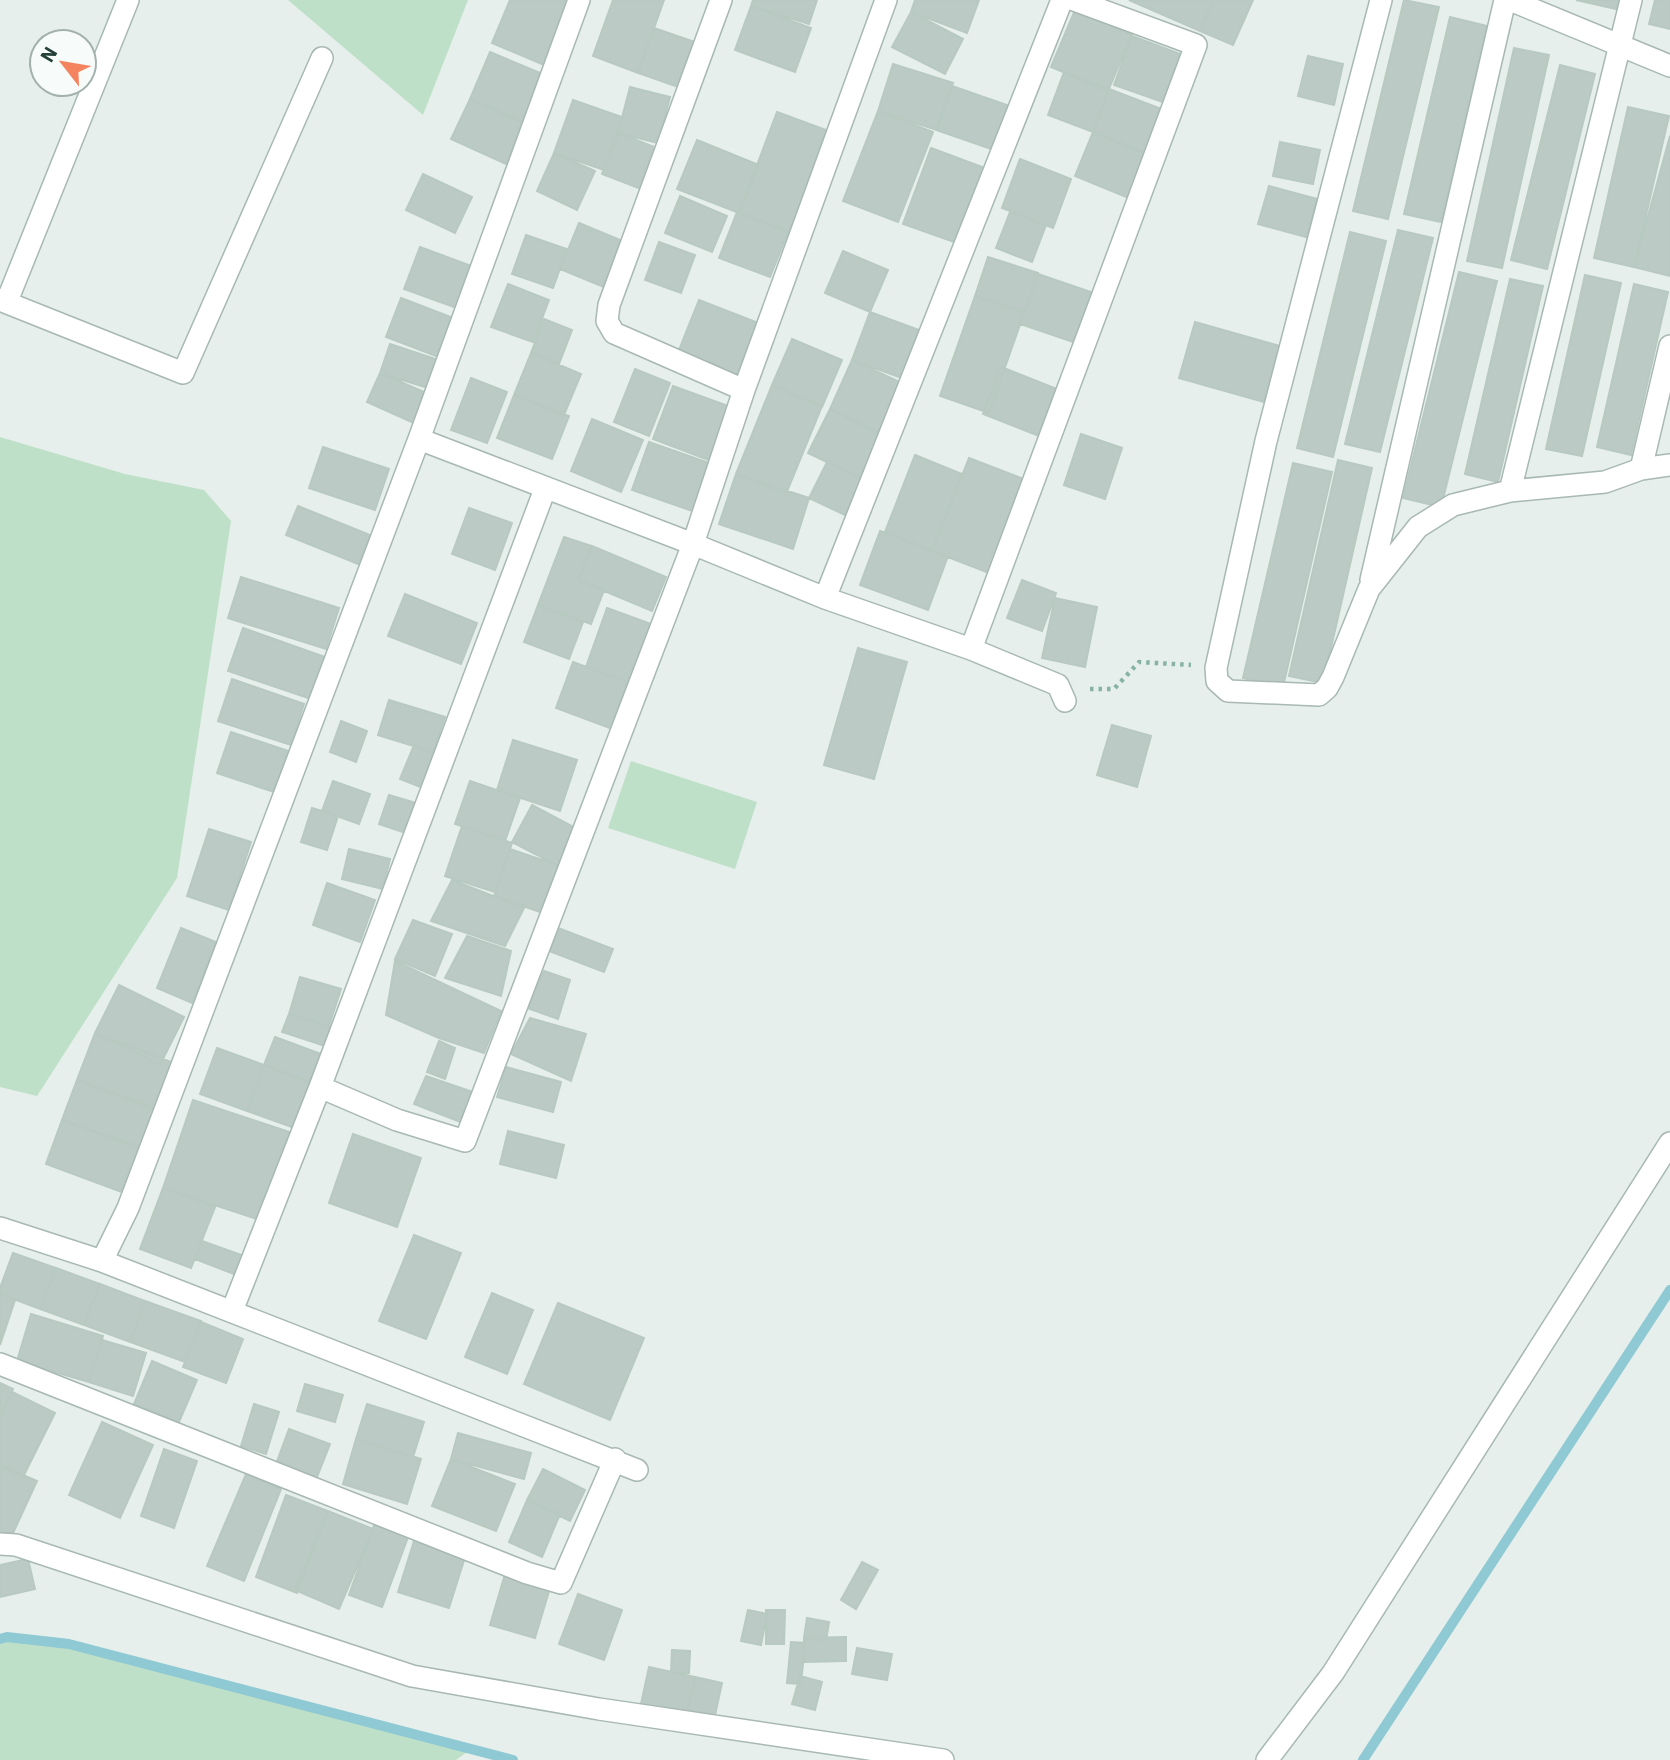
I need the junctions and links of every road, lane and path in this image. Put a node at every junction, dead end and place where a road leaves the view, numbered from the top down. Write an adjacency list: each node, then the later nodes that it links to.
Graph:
1 (128, 0): 13 (street)
2 (579, 0): 16 (street)
3 (721, 0): 15 (street)
4 (887, 0): 15 (street)
5 (1062, 0): 23 (street)
6 (1074, 0): 24 (street)
7 (1381, 0): 25 (street)
8 (1508, 0): 10 (street); 22 (street)
9 (1631, 0): 10 (street)
10 (1621, 46): 12 (street); 20 (street)
11 (322, 58): 13 (street)
12 (1670, 66)
13 (4, 300)
14 (1670, 346): 18 (street)
15 (744, 390): 21 (street)
16 (419, 439): 19 (street); 30 (street)
17 (1670, 465): 18 (street)
18 (1641, 469): 20 (street)
19 (545, 489): 21 (street); 27 (street)
20 (1510, 491): 22 (street)
21 (693, 544): 23 (street); 27 (street)
22 (1369, 589): 25 (street)
23 (825, 598): 24 (street)
24 (971, 649): 26 (street)
25 (1216, 668): 26 (path)
26 (1062, 693)
27 (320, 1087): 31 (street)
28 (1670, 1143): 37 (street)
29 (0, 1228): 30 (street)
30 (102, 1261): 31 (street)
31 (232, 1311): 33 (street)
32 (0, 1364): 33 (street)
33 (615, 1459): 34 (street)
34 (637, 1470)
35 (0, 1544): 36 (street)
36 (943, 1760)
37 (1266, 1760)

